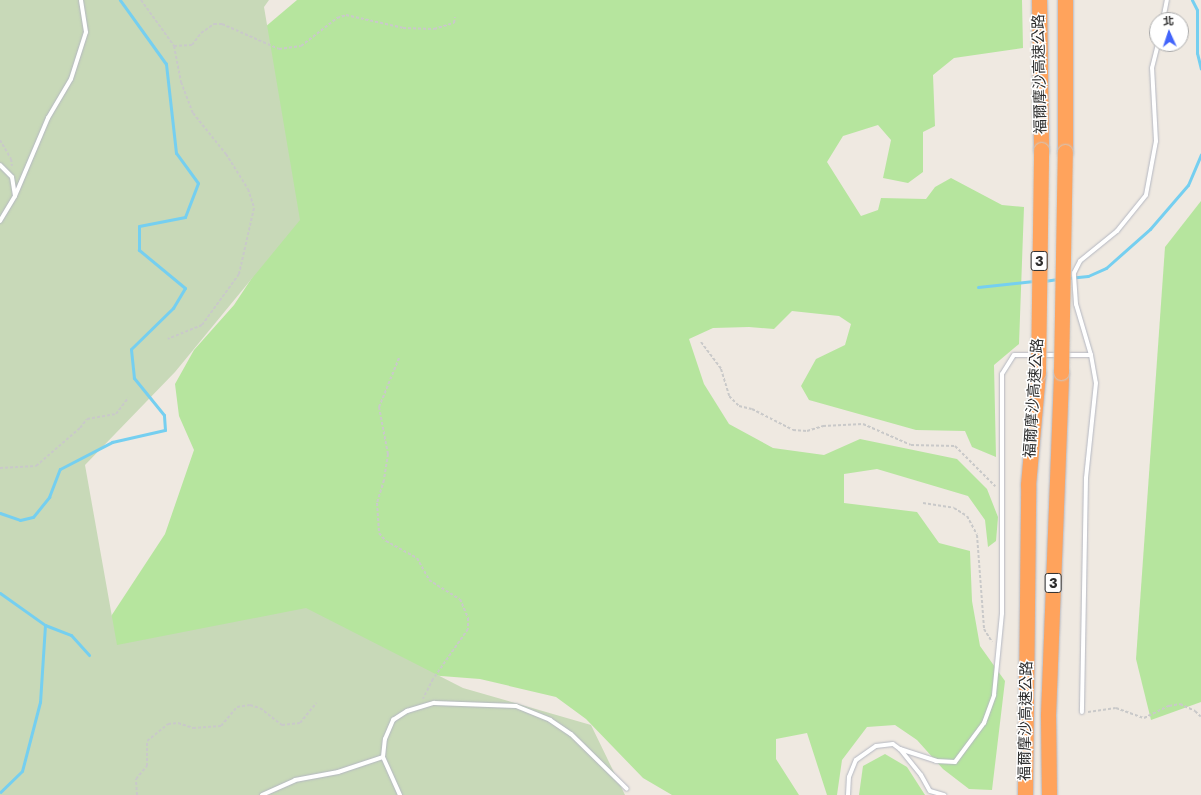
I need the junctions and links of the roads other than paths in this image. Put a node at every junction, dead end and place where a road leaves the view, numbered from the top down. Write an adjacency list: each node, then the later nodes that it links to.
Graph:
1 (81, 0): 8 (lane)
2 (1039, 0): 19 (highway, 福爾摩沙高速公路 / 3, bridge)
3 (1065, 0): 20 (highway, 福爾摩沙高速公路 / 3, bridge)
4 (1167, 0): 5 (lane)
5 (1165, 12)
6 (1156, 52): 10 (lane)
7 (0, 165): 8 (lane)
8 (15, 196): 9 (lane)
9 (0, 221)
10 (1091, 355): 11 (lane); 12 (lane)
11 (1082, 712)
12 (900, 749): 17 (lane); 18 (lane)
13 (383, 757): 14 (lane); 15 (lane); 16 (lane)
14 (627, 789)
15 (262, 795)
16 (400, 795)
17 (848, 795)
18 (944, 795)
19 (1025, 795)
20 (1049, 795)

